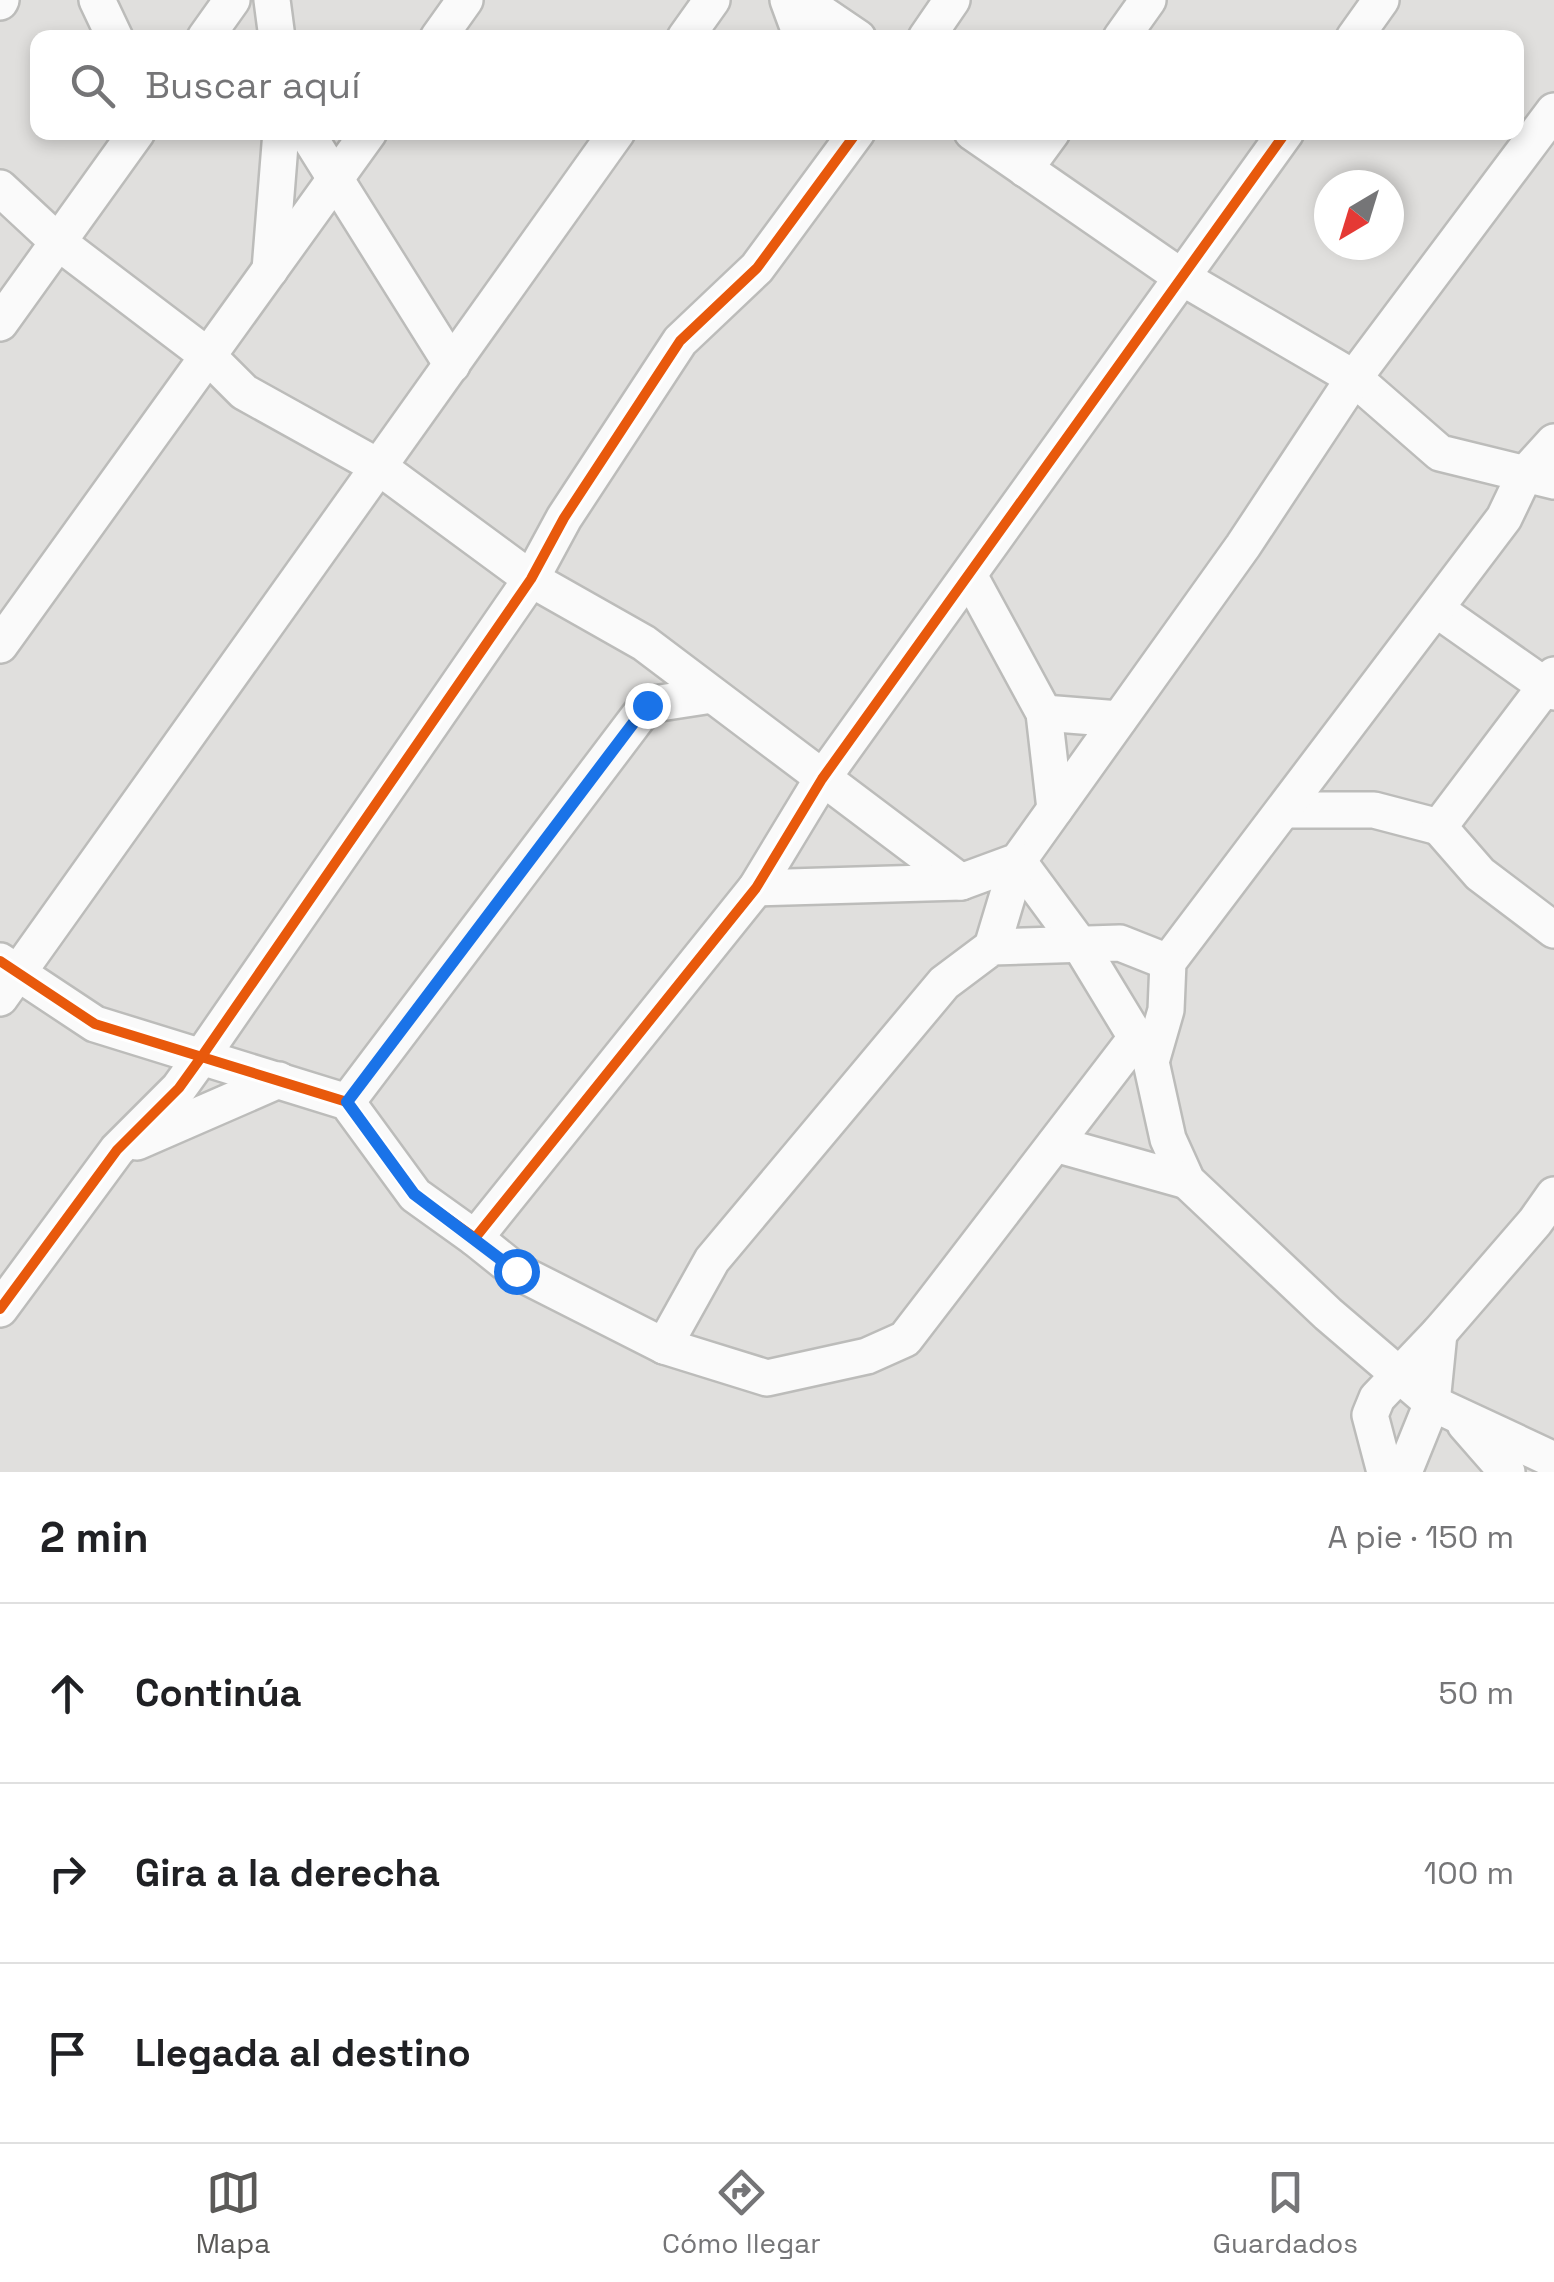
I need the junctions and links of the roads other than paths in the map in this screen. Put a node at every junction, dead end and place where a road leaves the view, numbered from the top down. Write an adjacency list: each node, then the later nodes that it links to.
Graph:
1 (97, 0): 9 (street)
2 (232, 0): 10 (street)
3 (272, 0): 11 (street)
4 (465, 0): 12 (street)
5 (712, 0): 13 (street)
6 (788, 0): 14 (street)
7 (802, 0): 15 (street)
8 (1381, 0): 16 (street)
9 (111, 30)
10 (211, 30)
11 (276, 30)
12 (444, 30)
13 (691, 30)
14 (799, 30)
15 (846, 30)
16 (1360, 30)
17 (1554, 111): 37 (street)
18 (131, 140): 31 (street)
19 (280, 140): 32 (street)
20 (311, 140): 29 (street)
21 (363, 140): 29 (street)
22 (611, 140): 36 (street)
23 (846, 140): 42 (street)
24 (983, 140): 28 (street)
25 (1009, 140): 28 (street)
26 (1046, 140): 28 (street)
27 (1280, 140): 33 (street)
28 (1025, 169): 33 (street)
29 (335, 180): 32 (street); 36 (street)
30 (0, 188): 31 (street)
31 (58, 242): 34 (street); 35 (street)
32 (270, 270): 35 (street)
33 (1183, 278): 37 (street); 41 (street)
34 (0, 323)
35 (208, 356): 39 (street); 45 (street)
36 (452, 365): 39 (street)
37 (1354, 378): 40 (street); 50 (street)
38 (1554, 442): 40 (street)
39 (379, 467): 42 (street); 62 (street)
40 (1539, 477): 43 (street)
41 (969, 574): 49 (street); 51 (street)
42 (531, 579): 44 (street); 64 (street)
43 (1436, 609): 46 (street); 53 (street)
44 (644, 643): 47 (street); 48 (street)
45 (0, 644)
46 (1551, 685): 54 (street)
47 (712, 695): 48 (street); 51 (street)
48 (647, 705): 66 (street)
49 (1044, 713): 50 (street); 52 (street)
50 (1119, 720): 52 (street)
51 (822, 779): 56 (street); 57 (street)
52 (1055, 810): 55 (street)
53 (1285, 810): 54 (street); 61 (street)
54 (1439, 827): 58 (street)
55 (1018, 861): 56 (street); 59 (street); 60 (street)
56 (961, 882): 57 (street)
57 (756, 888): 71 (street)
58 (1554, 930)
59 (1080, 945): 60 (street); 61 (street); 63 (street)
60 (992, 947): 74 (street)
61 (1168, 962): 63 (street)
62 (6, 977): 64 (street)
63 (1144, 1050): 67 (street); 69 (street)
64 (202, 1056): 65 (street); 68 (street)
65 (279, 1080): 66 (street); 68 (street)
66 (347, 1102): 71 (street)
67 (1055, 1144): 69 (street); 74 (street)
68 (118, 1150): 72 (street)
69 (1187, 1181): 75 (street)
70 (1548, 1218): 73 (street)
71 (475, 1238): 74 (street)
72 (0, 1309)
73 (1439, 1333): 75 (street); 76 (street)
74 (664, 1346)
75 (1399, 1374): 76 (street); 78 (street)
76 (1445, 1409): 77 (street); 79 (street); 80 (street)
77 (1554, 1460)
78 (1385, 1472)
79 (1404, 1472)
80 (1507, 1472)

